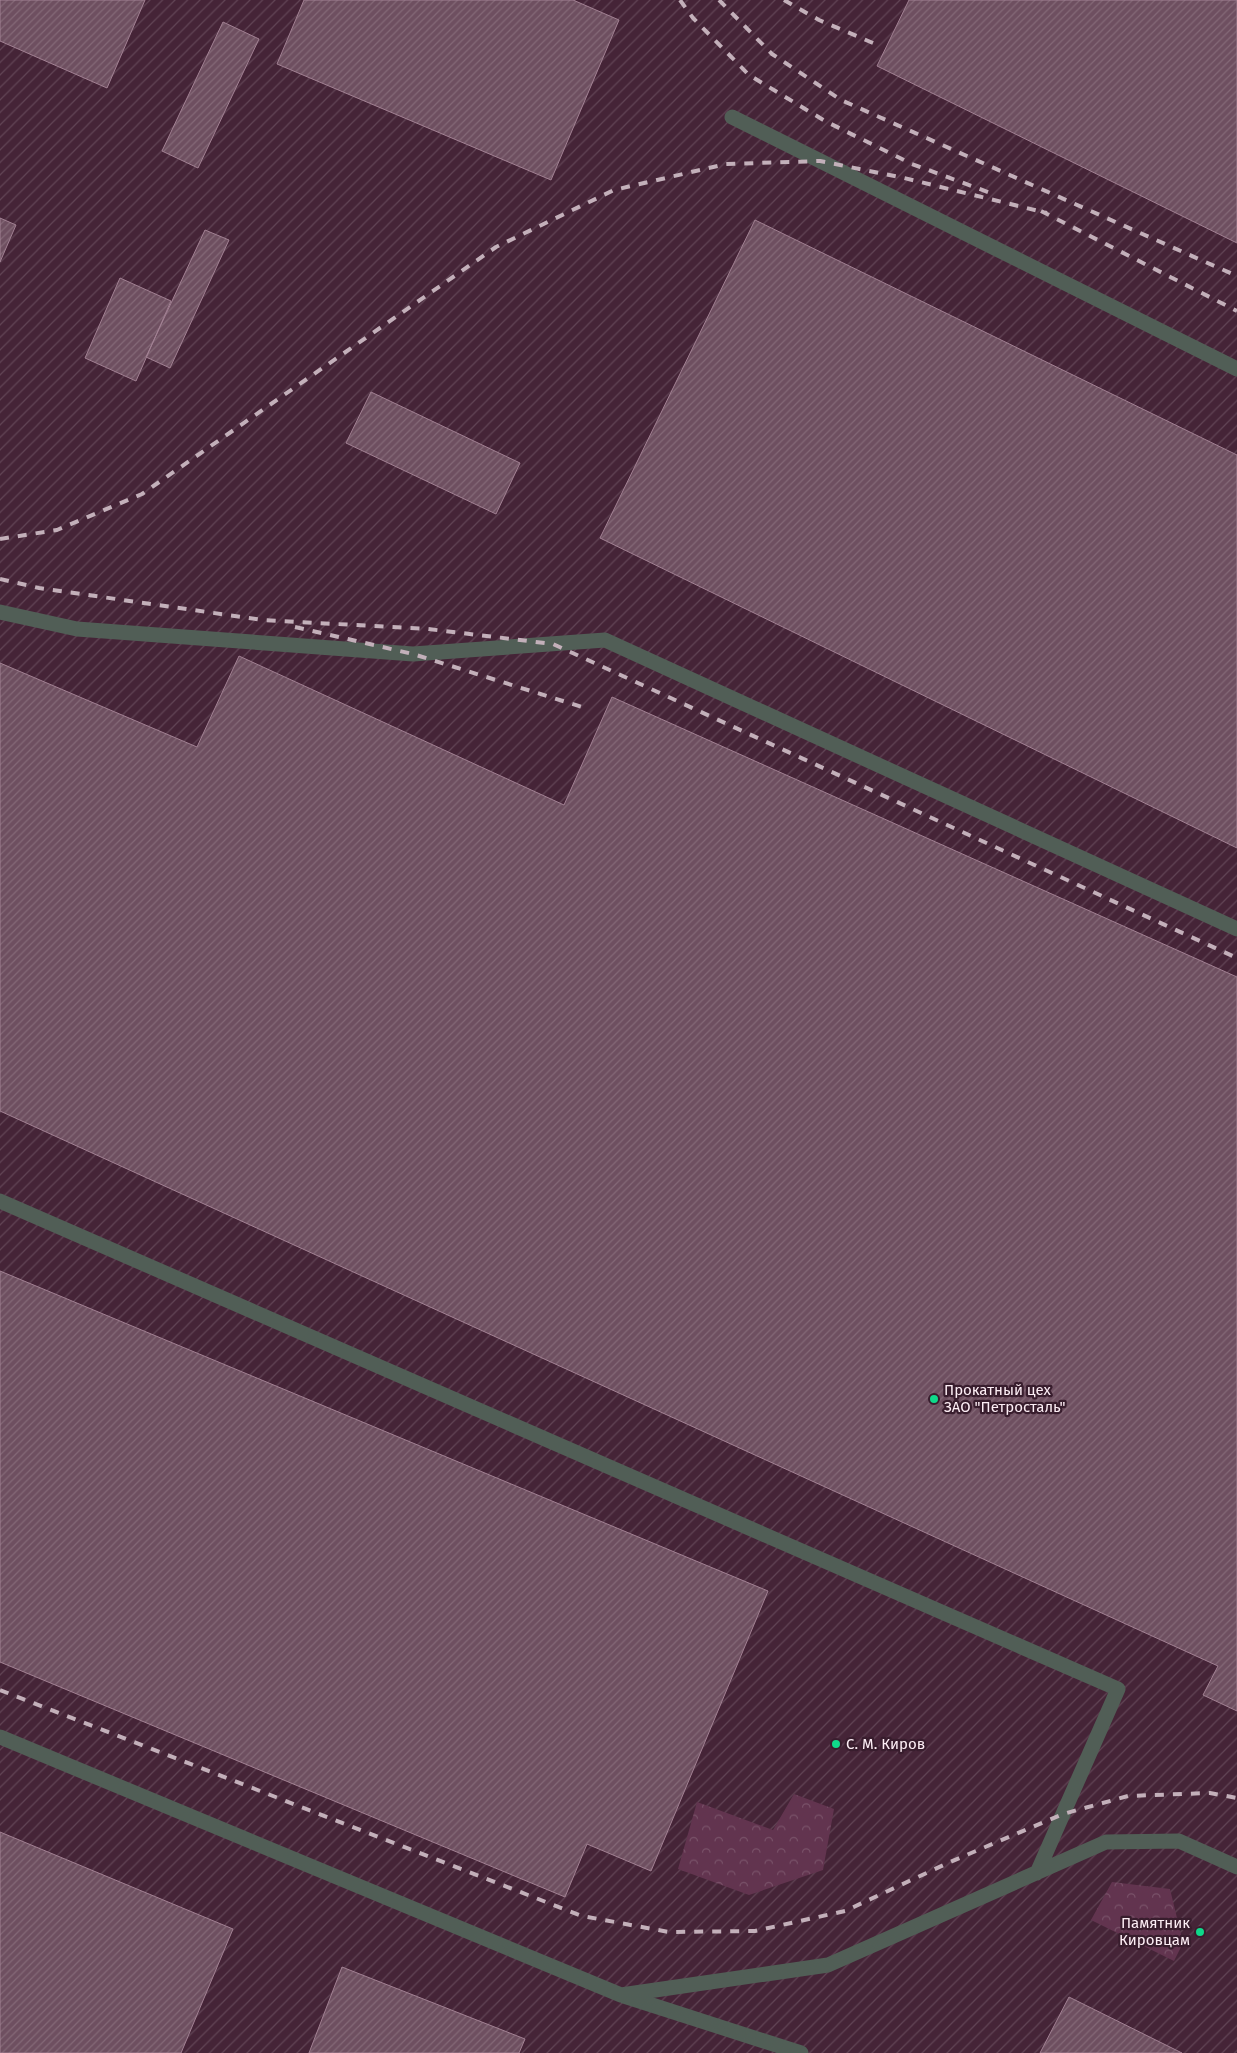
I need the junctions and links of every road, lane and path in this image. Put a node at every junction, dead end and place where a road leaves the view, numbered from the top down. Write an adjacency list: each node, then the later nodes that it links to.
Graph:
1 (732, 117): 2 (lane)
2 (1237, 369)
3 (0, 612): 4 (lane)
4 (1237, 929)
5 (0, 1201): 8 (lane)
6 (0, 1737): 9 (lane)
7 (1237, 1867): 8 (lane)
8 (1037, 1873): 9 (lane)
9 (621, 1995): 10 (lane)
10 (801, 2053)

